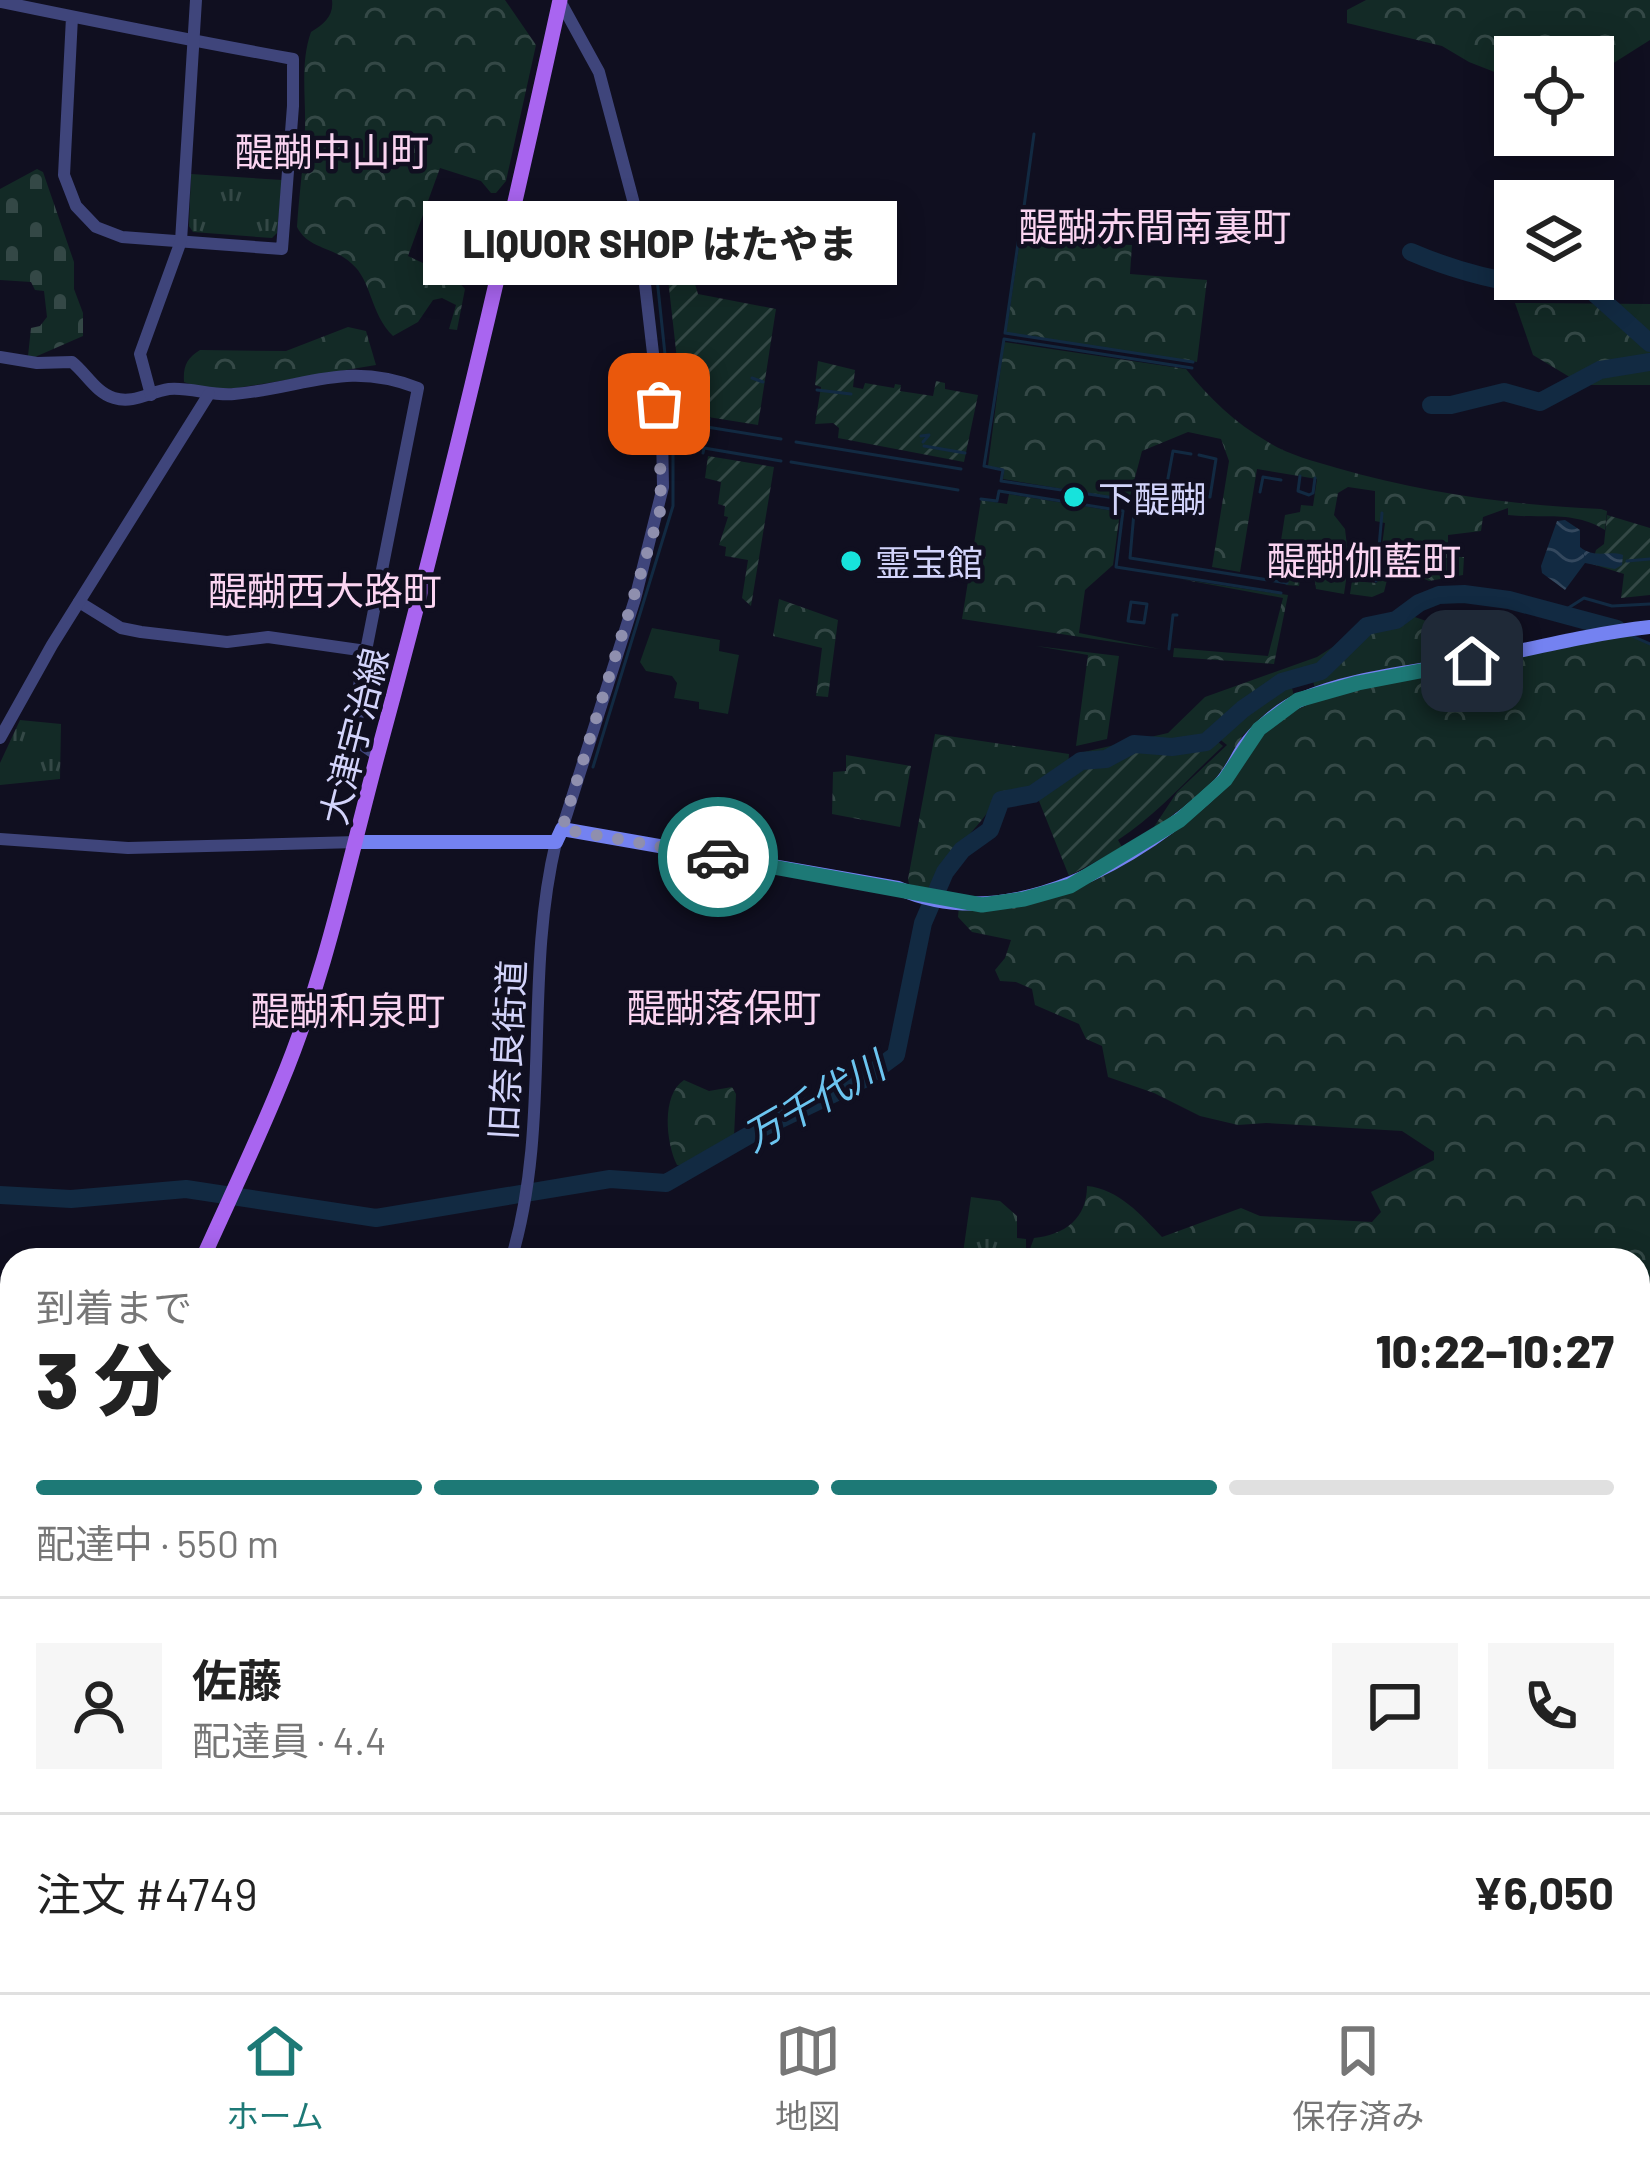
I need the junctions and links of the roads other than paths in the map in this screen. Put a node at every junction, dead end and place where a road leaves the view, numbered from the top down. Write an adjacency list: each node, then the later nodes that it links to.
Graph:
1 (196, 0): 5 (street)
2 (560, 0): 14 (main road, 大津宇治線); 15 (street, 旧奈良街道)
3 (0, 2): 4 (street)
4 (72, 17): 5 (street); 6 (street)
5 (192, 43): 6 (street); 6 (street)
6 (181, 241): 9 (street)
7 (0, 357): 9 (street)
8 (209, 394): 9 (street); 10 (street); 12 (street)
9 (151, 395)
10 (79, 602): 12 (street); 13 (street)
11 (1650, 627): 15 (main road)
12 (366, 651): 14 (street)
13 (0, 738)
14 (377, 755): 17 (main road, 大津宇治線)
15 (559, 835): 17 (main road); 19 (street, 旧奈良街道)
16 (0, 839): 17 (street)
17 (357, 842): 18 (main road, 大津宇治線)
18 (207, 1248)
19 (514, 1248)

